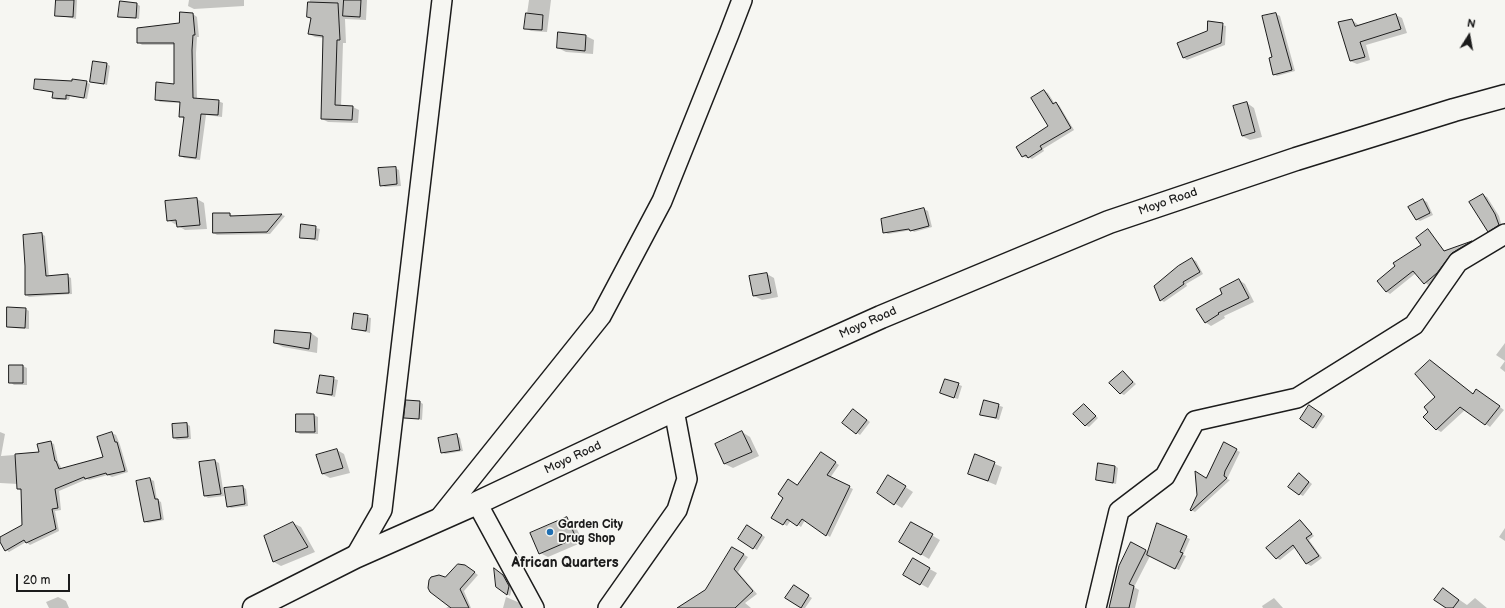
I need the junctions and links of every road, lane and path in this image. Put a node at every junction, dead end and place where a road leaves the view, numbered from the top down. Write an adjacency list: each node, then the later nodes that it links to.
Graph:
1 (442, 0): 8 (street)
2 (742, 0): 7 (street)
3 (1505, 96): 5 (main road, Moyo Road)
4 (1505, 234): 12 (street)
5 (674, 410): 6 (main road, Moyo Road); 11 (street)
6 (477, 503): 7 (main road, Moyo Road); 10 (street)
7 (437, 521): 8 (main road, Moyo Road)
8 (355, 557): 9 (main road, Moyo Road)
9 (254, 608)
10 (534, 608)
11 (608, 608)
12 (1096, 608)

